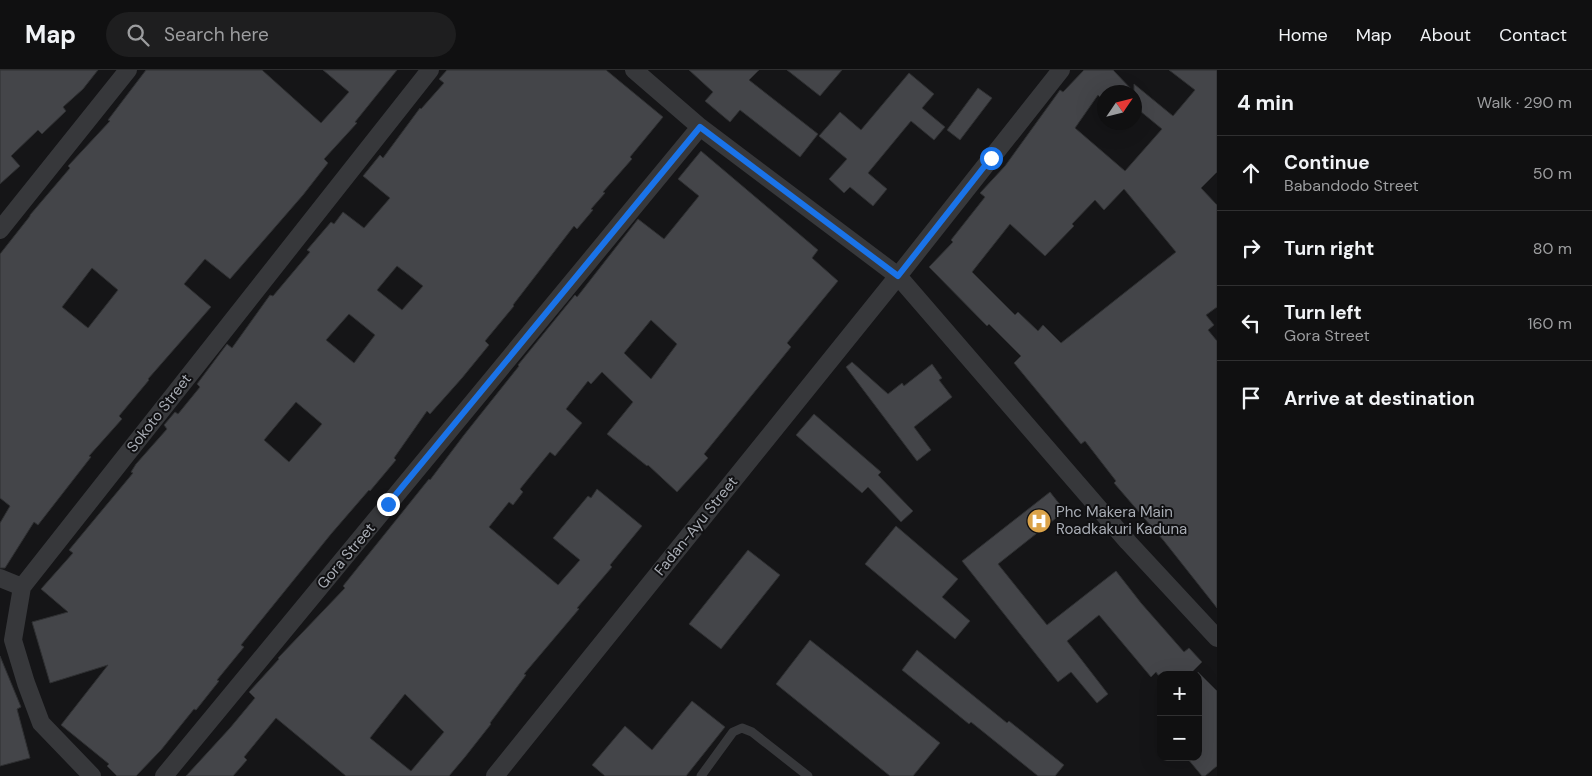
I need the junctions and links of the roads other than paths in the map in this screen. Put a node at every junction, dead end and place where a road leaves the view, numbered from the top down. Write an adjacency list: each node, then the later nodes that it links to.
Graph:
1 (128, 70): 6 (street)
2 (430, 70): 9 (street, Sokoto Street)
3 (634, 70): 5 (street)
4 (1061, 70): 7 (street, Fadan-Ayu Street)
5 (700, 127): 7 (street); 12 (street, Gora Street)
6 (0, 230)
7 (898, 276): 10 (street); 13 (street, Fadan-Ayu Street)
8 (0, 578): 9 (street)
9 (22, 587): 11 (street, Sokoto Street)
10 (1217, 638)
11 (92, 776)
12 (164, 776)
13 (495, 776)
14 (701, 776): 15 (lane)
15 (808, 776)

